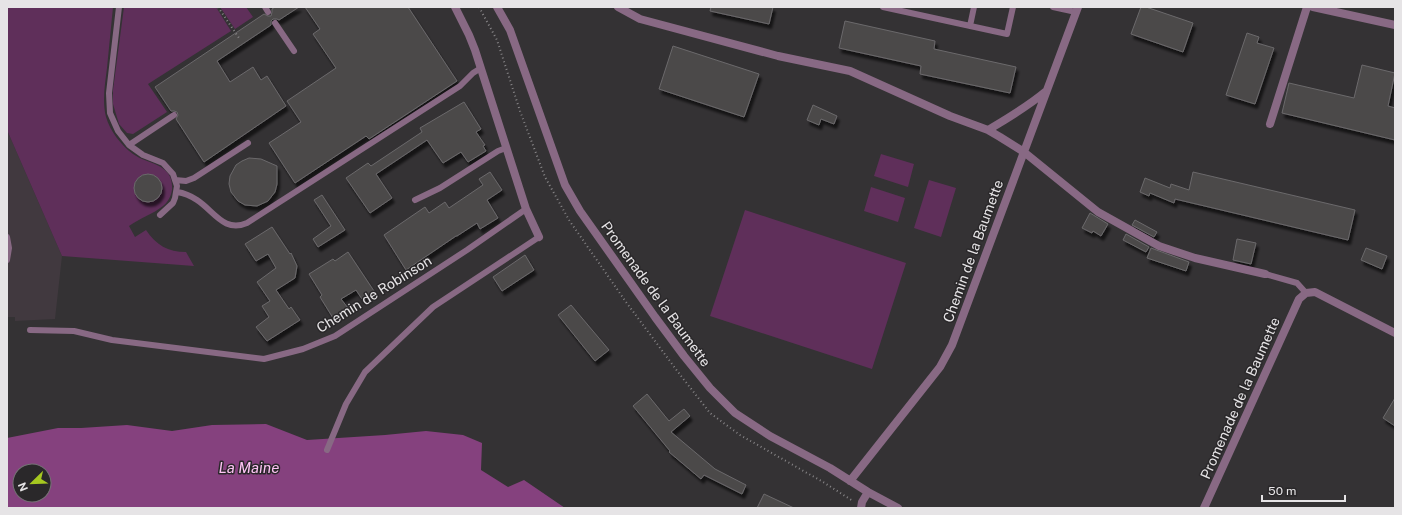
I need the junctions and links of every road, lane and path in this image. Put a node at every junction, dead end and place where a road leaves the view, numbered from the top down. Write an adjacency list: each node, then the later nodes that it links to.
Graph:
1 (119, 7): 26 (lane)
2 (218, 7): 18 (path)
3 (455, 7): 20 (street)
4 (497, 7): 42 (street, Promenade de la Baumette)
5 (618, 7): 24 (street)
6 (882, 7): 14 (lane)
7 (918, 7): 14 (lane)
8 (974, 7): 17 (lane)
9 (1013, 7): 17 (lane)
10 (1053, 7): 13 (lane)
11 (1307, 7): 23 (street)
12 (1313, 7): 16 (street)
13 (1077, 9): 21 (street, Chemin de la Baumette)
14 (917, 14): 17 (lane)
15 (275, 23): 19 (lane)
16 (1395, 25)
17 (970, 26)
18 (238, 38)
19 (294, 51)
20 (481, 68): 27 (street); 30 (lane)
21 (1047, 90): 24 (street); 28 (street, Chemin de la Baumette)
22 (174, 116): 26 (lane)
23 (1270, 124)
24 (988, 130): 28 (street)
25 (248, 143): 29 (lane)
26 (129, 145): 29 (lane)
27 (506, 148): 31 (lane); 32 (street)
28 (1024, 152): 37 (street); 42 (street, Chemin de la Baumette)
29 (175, 180): 30 (lane)
30 (176, 192): 33 (lane)
31 (415, 200)
32 (526, 209): 35 (street); 39 (lane, Chemin de Robinson)
33 (160, 215)
34 (7, 237): 36 (lane)
35 (539, 237): 41 (lane)
36 (7, 260)
37 (1265, 274): 38 (lane)
38 (1306, 293): 40 (street); 46 (street, Promenade de la Baumette)
39 (30, 330)
40 (1395, 332)
41 (327, 450)
42 (850, 481): 43 (street, Promenade de la Baumette)
43 (868, 492): 44 (street); 45 (street, Promenade de la Baumette)
44 (861, 508)
45 (898, 508)
46 (1204, 508)

